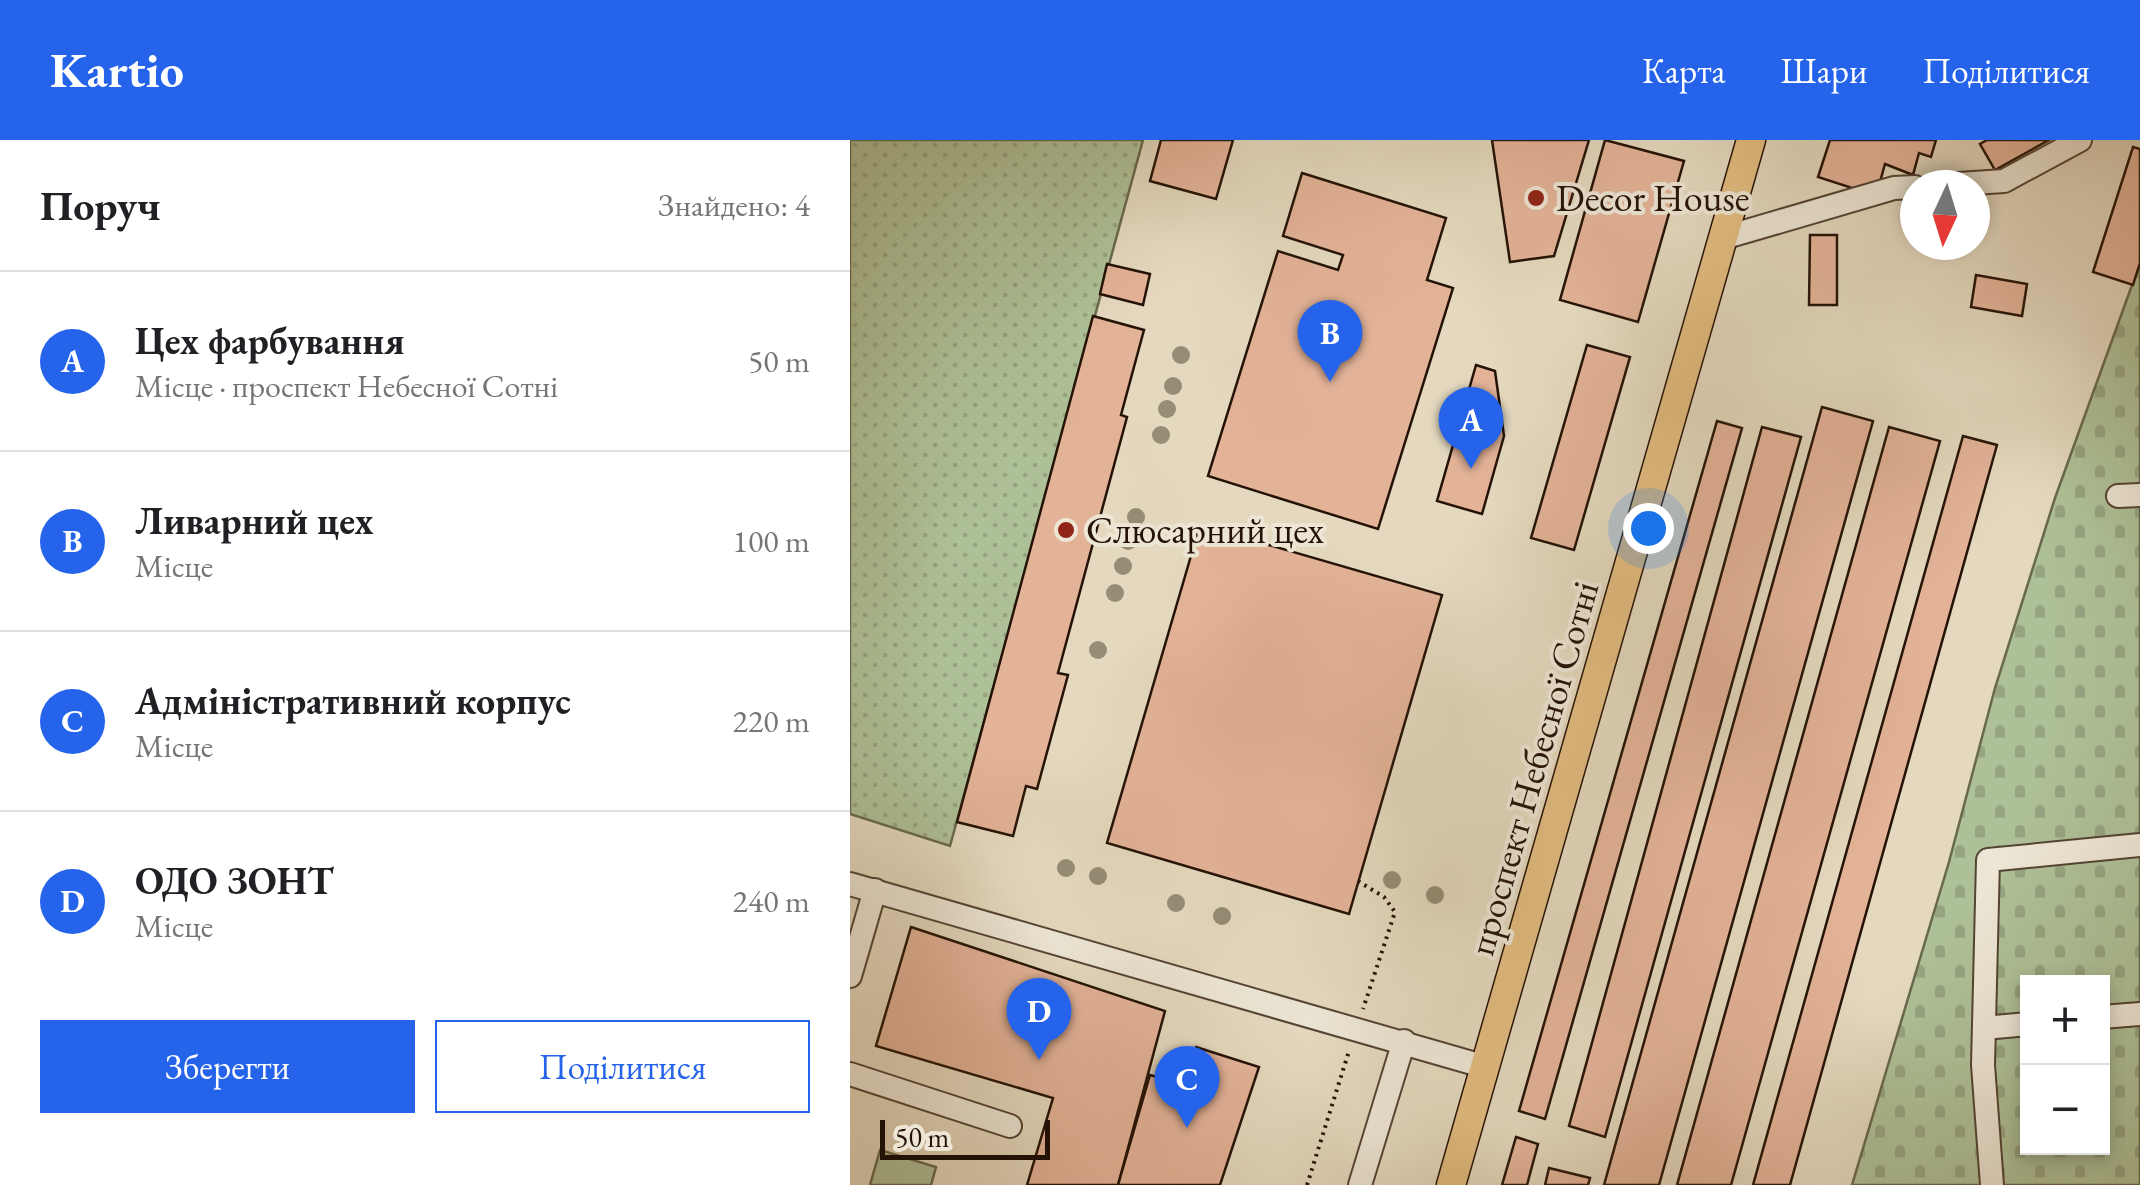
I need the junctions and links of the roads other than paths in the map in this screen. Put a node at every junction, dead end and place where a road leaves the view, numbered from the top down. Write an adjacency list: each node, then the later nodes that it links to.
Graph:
1 (1751, 140): 5 (main road, проспект Небесної Сотні)
2 (2080, 140): 3 (lane)
3 (1990, 182)
4 (1900, 188): 5 (lane)
5 (1723, 238): 15 (main road, проспект Небесної Сотні)
6 (2140, 845): 13 (lane)
7 (850, 884): 8 (lane)
8 (875, 890): 9 (lane); 14 (lane)
9 (850, 976)
10 (2140, 1014): 11 (lane)
11 (2110, 1016)
12 (2020, 1025): 13 (lane)
13 (1984, 1028): 20 (lane)
14 (1404, 1041): 15 (lane); 18 (lane)
15 (1486, 1067): 19 (main road, проспект Небесної Сотні)
16 (850, 1074): 17 (lane)
17 (1010, 1126)
18 (1360, 1185)
19 (1451, 1185)
20 (1992, 1185)

